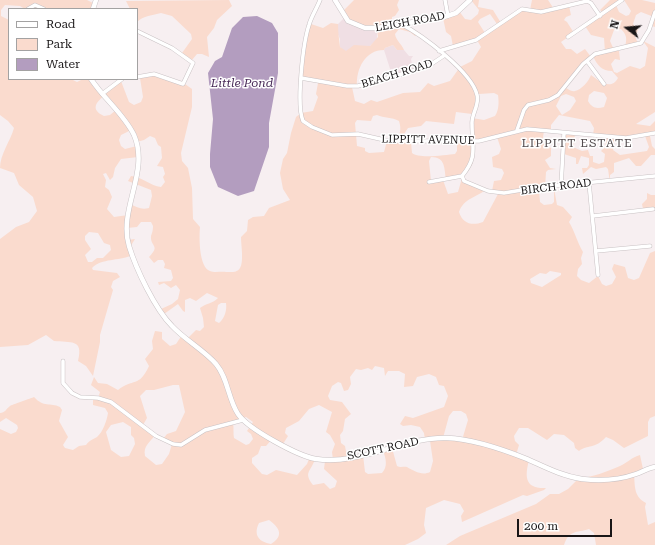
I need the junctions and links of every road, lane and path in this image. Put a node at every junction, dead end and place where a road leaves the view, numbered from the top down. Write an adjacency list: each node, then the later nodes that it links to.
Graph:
1 (320, 0): 20 (street, LIPPITT AVENUE)
2 (335, 0): 12 (street, LEIGH ROAD)
3 (445, 0): 9 (street)
4 (470, 0): 9 (street, LEIGH ROAD)
5 (622, 0): 10 (street)
6 (30, 8): 7 (street)
7 (42, 8)
8 (655, 12): 18 (street)
9 (448, 16): 11 (street, LEIGH ROAD)
10 (600, 16): 15 (street); 16 (street, BEACH ROAD)
11 (417, 21): 12 (street, LEIGH ROAD); 14 (street)
12 (401, 24): 14 (street)
13 (138, 32): 19 (street)
14 (418, 34): 16 (street)
15 (568, 37)
16 (439, 51): 17 (street)
17 (444, 55): 20 (street, BEACH ROAD); 28 (street)
18 (587, 61): 23 (street); 25 (street)
19 (138, 77)
20 (301, 78): 28 (street, LIPPITT AVENUE)
21 (93, 80): 24 (street, SCOTT ROAD)
22 (121, 80): 24 (street)
23 (604, 84)
24 (102, 94): 40 (street, SCOTT ROAD)
25 (517, 130): 26 (street, LIPPITT AVENUE); 28 (street, LIPPITT AVENUE)
26 (564, 133): 27 (street, LIPPITT AVENUE); 33 (street)
27 (655, 133)
28 (473, 141): 29 (street)
29 (462, 176): 31 (street); 33 (street, BIRCH ROAD)
30 (655, 176): 32 (street, BIRCH ROAD)
31 (429, 182)
32 (589, 183): 33 (street, BIRCH ROAD); 35 (street)
33 (561, 186)
34 (652, 210): 35 (street)
35 (593, 216): 37 (street)
36 (650, 246): 37 (street)
37 (596, 250): 38 (street)
38 (598, 274)
39 (63, 361): 40 (street)
40 (243, 420): 41 (street, SCOTT ROAD)
41 (655, 467)

